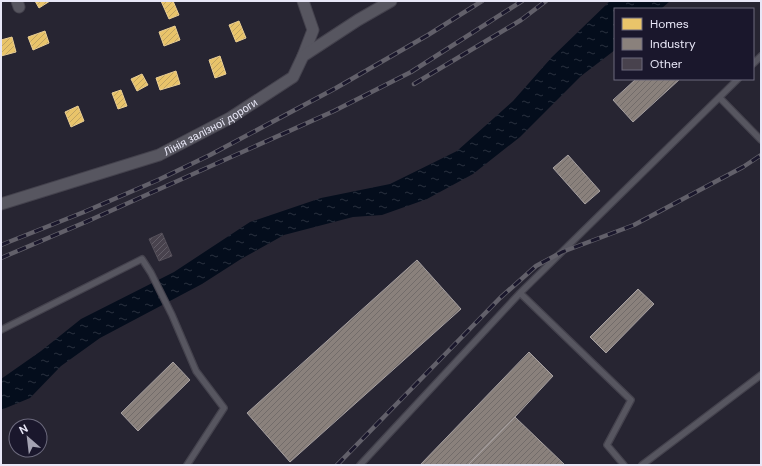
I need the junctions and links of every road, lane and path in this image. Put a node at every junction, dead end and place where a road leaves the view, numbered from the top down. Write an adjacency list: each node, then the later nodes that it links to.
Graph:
1 (303, 1): 3 (street, Лінія залізної дороги)
2 (391, 1): 3 (street)
3 (303, 56): 7 (street, Лінія залізної дороги)
4 (737, 80): 5 (lane)
5 (720, 98): 6 (lane); 8 (lane)
6 (761, 140)
7 (1, 204)
8 (520, 293): 12 (lane); 13 (lane)
9 (1, 330): 11 (lane)
10 (761, 375): 14 (lane)
11 (187, 465)
12 (360, 465)
13 (624, 465)
14 (642, 465)

